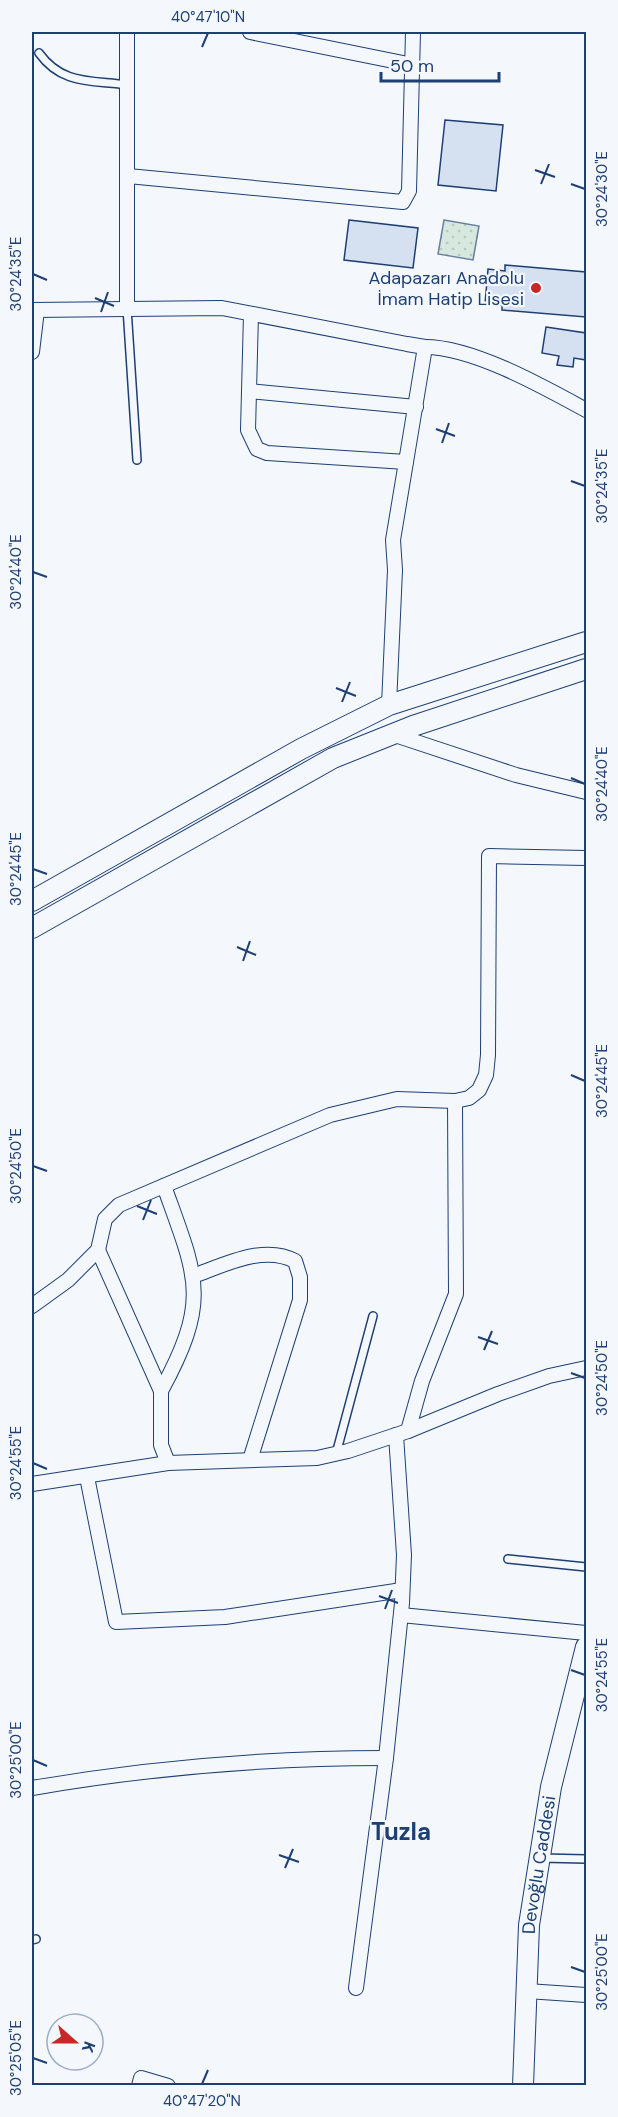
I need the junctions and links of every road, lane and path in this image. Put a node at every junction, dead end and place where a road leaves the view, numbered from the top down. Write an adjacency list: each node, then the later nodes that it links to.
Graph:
1 (127, 32): 6 (street)
2 (250, 32): 5 (street)
3 (413, 32): 5 (street)
4 (39, 53): 6 (lane)
5 (413, 65): 7 (street)
6 (127, 84): 7 (street)
7 (128, 176): 8 (street)
8 (127, 308): 9 (street); 10 (street); 16 (lane)
9 (34, 310): 12 (street)
10 (251, 314): 11 (street); 13 (street)
11 (425, 347): 14 (street); 15 (street)
12 (32, 352)
13 (249, 391): 14 (street); 17 (street)
14 (416, 407): 17 (street)
15 (586, 411)
16 (137, 460)
17 (406, 462): 20 (street)
18 (586, 642): 20 (street)
19 (586, 669): 21 (street)
20 (389, 705): 24 (street)
21 (392, 734): 22 (street); 25 (street)
22 (586, 792)
23 (586, 858): 26 (street)
24 (32, 901)
25 (32, 928)
26 (455, 1101): 27 (street); 34 (street)
27 (164, 1186): 28 (street); 29 (street)
28 (98, 1250): 30 (street); 33 (street)
29 (194, 1276): 33 (street); 36 (street)
30 (32, 1306)
31 (373, 1316): 35 (lane)
32 (586, 1368): 34 (street)
33 (161, 1390): 37 (street)
34 (402, 1433): 35 (street); 42 (street)
35 (336, 1454): 36 (street)
36 (250, 1460): 37 (street)
37 (168, 1463): 38 (street)
38 (87, 1477): 39 (street); 42 (street)
39 (32, 1484)
40 (508, 1559): 41 (lane)
41 (586, 1567)
42 (402, 1590): 43 (street)
43 (401, 1615): 44 (street); 46 (street)
44 (586, 1633)
45 (586, 1647): 48 (street, Devoğlu Caddesi)
46 (386, 1758): 47 (street); 50 (street)
47 (32, 1788)
48 (540, 1858): 49 (lane); 51 (street, Devoğlu Caddesi)
49 (586, 1860)
50 (356, 1988)
51 (527, 1991): 52 (street); 55 (street, Devoğlu Caddesi)
52 (586, 1995)
53 (139, 2085): 54 (street)
54 (168, 2085)
55 (522, 2085)

